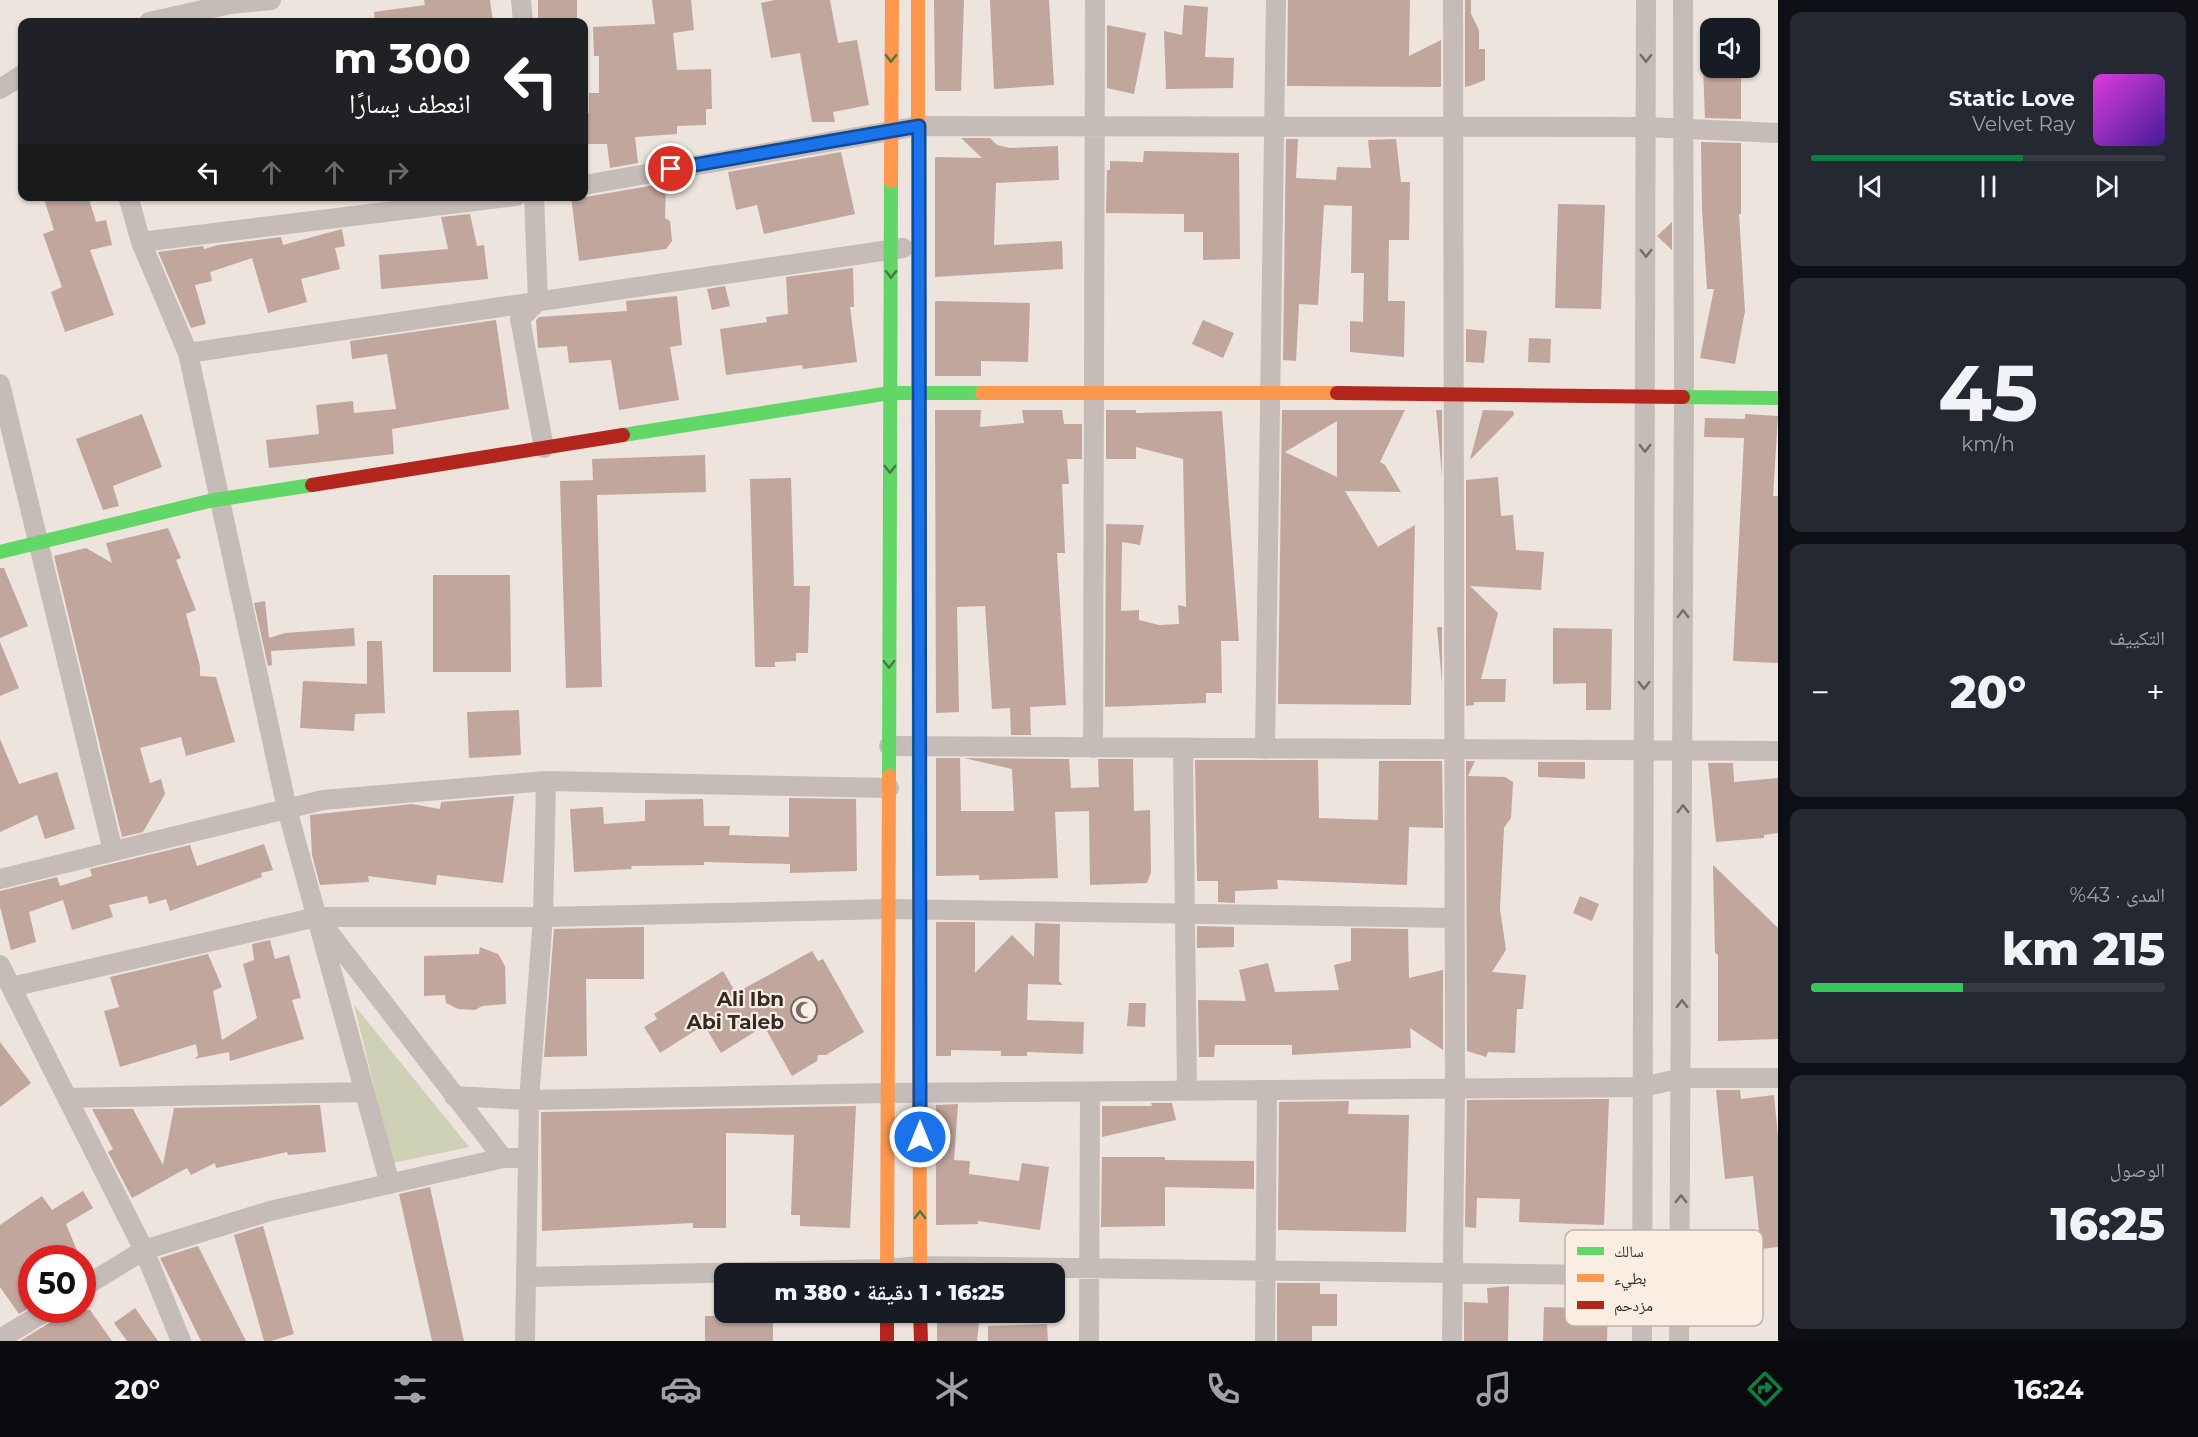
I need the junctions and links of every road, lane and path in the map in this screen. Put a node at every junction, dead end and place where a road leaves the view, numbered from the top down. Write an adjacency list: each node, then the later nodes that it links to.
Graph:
1 (271, 0): 10 (street)
2 (521, 0): 11 (street)
3 (892, 0): 19 (main road, one-way to 19)
4 (918, 0): 14 (main road)
5 (1095, 0): 15 (street)
6 (1276, 0): 16 (street)
7 (1453, 0): 17 (street)
8 (1646, 0): 18 (street, one-way to 18)
9 (1683, 0): 20 (street)
10 (167, 18)
11 (523, 18)
12 (18, 78): 13 (street)
13 (0, 89)
14 (919, 126): 15 (street); 19 (street); 27 (main road)
15 (1094, 126): 16 (street); 33 (street)
16 (1275, 126): 17 (street); 34 (street)
17 (1453, 127): 18 (street); 35 (street)
18 (1646, 127): 20 (street); 37 (street, one-way to 37)
19 (891, 129): 22 (street); 28 (main road)
20 (1684, 131): 21 (street); 38 (street)
21 (1778, 133)
22 (588, 184)
23 (129, 201): 26 (street)
24 (475, 201): 26 (street)
25 (534, 201): 29 (street)
26 (141, 242): 30 (street)
27 (918, 246): 28 (street); 36 (main road)
28 (891, 250): 29 (street); 32 (main road, one-way to 32)
29 (538, 302): 30 (street); 40 (street)
30 (188, 353): 41 (street)
31 (0, 384): 42 (street)
32 (890, 393): 36 (main road); 40 (main road); 44 (main road, one-way to 44)
33 (1094, 394): 34 (main road); 36 (main road); 46 (street)
34 (1270, 394): 35 (main road); 48 (street)
35 (1454, 394): 37 (main road); 49 (street)
36 (918, 395): 45 (main road)
37 (1645, 395): 38 (main road); 50 (street, one-way to 50)
38 (1684, 398): 39 (main road); 51 (street, one-way to 38)
39 (1778, 398)
40 (544, 448): 41 (main road)
41 (219, 499): 42 (main road); 55 (street)
42 (38, 542): 43 (main road); 56 (street)
43 (0, 552)
44 (889, 746): 45 (street); 54 (main road)
45 (919, 747): 46 (street); 59 (main road)
46 (1093, 748): 47 (street)
47 (1183, 748): 48 (street); 60 (street)
48 (1265, 748): 49 (street)
49 (1454, 749): 50 (street); 63 (street)
50 (1644, 750): 51 (street); 68 (street)
51 (1683, 751): 52 (street); 66 (street, one-way to 51)
52 (1778, 751)
53 (546, 781): 54 (street); 55 (street); 62 (street)
54 (889, 788): 58 (main road)
55 (287, 809): 56 (street); 61 (street)
56 (113, 852): 57 (street)
57 (0, 879)
58 (889, 909): 59 (street); 62 (street); 74 (main road)
59 (920, 910): 60 (street); 75 (main road)
60 (1185, 914): 63 (street); 71 (street)
61 (317, 917): 62 (street); 65 (street); 72 (street); 76 (street)
62 (543, 917): 78 (street)
63 (1454, 918): 69 (street)
64 (0, 965): 65 (street)
65 (11, 987): 77 (street)
66 (1682, 1078): 67 (street); 68 (street); 83 (street, one-way to 66)
67 (1778, 1078)
68 (1643, 1087): 69 (street); 82 (street)
69 (1455, 1089): 70 (street); 90 (street)
70 (1268, 1090): 71 (street); 89 (street)
71 (1187, 1091): 73 (street)
72 (365, 1092): 77 (street); 81 (street)
73 (1090, 1092): 75 (street); 88 (street)
74 (888, 1093): 75 (street); 78 (street); 85 (main road)
75 (920, 1094): 86 (main road, one-way to 75)
76 (454, 1096): 78 (street); 79 (street)
77 (67, 1098): 84 (street)
78 (529, 1100): 80 (street)
79 (503, 1158): 80 (street); 81 (street)
80 (528, 1158): 93 (street)
81 (390, 1184): 84 (street)
82 (1642, 1230)
83 (1680, 1230)
84 (144, 1250): 94 (street); 100 (street)
85 (887, 1263)
86 (920, 1263)
87 (1065, 1268): 88 (street)
88 (1089, 1268): 89 (street); 104 (street)
89 (1266, 1270): 90 (street); 105 (street)
90 (1452, 1273): 92 (street); 106 (street)
91 (714, 1274): 93 (street)
92 (1565, 1275)
93 (526, 1277): 101 (street)
94 (96, 1279)
95 (26, 1323): 99 (street)
96 (887, 1323): 102 (main road)
97 (920, 1323): 103 (main road)
98 (1679, 1326): 107 (street)
99 (0, 1339)
100 (181, 1341)
101 (525, 1341)
102 (887, 1341)
103 (921, 1341)
104 (1089, 1341)
105 (1265, 1341)
106 (1452, 1341)
107 (1679, 1341)

